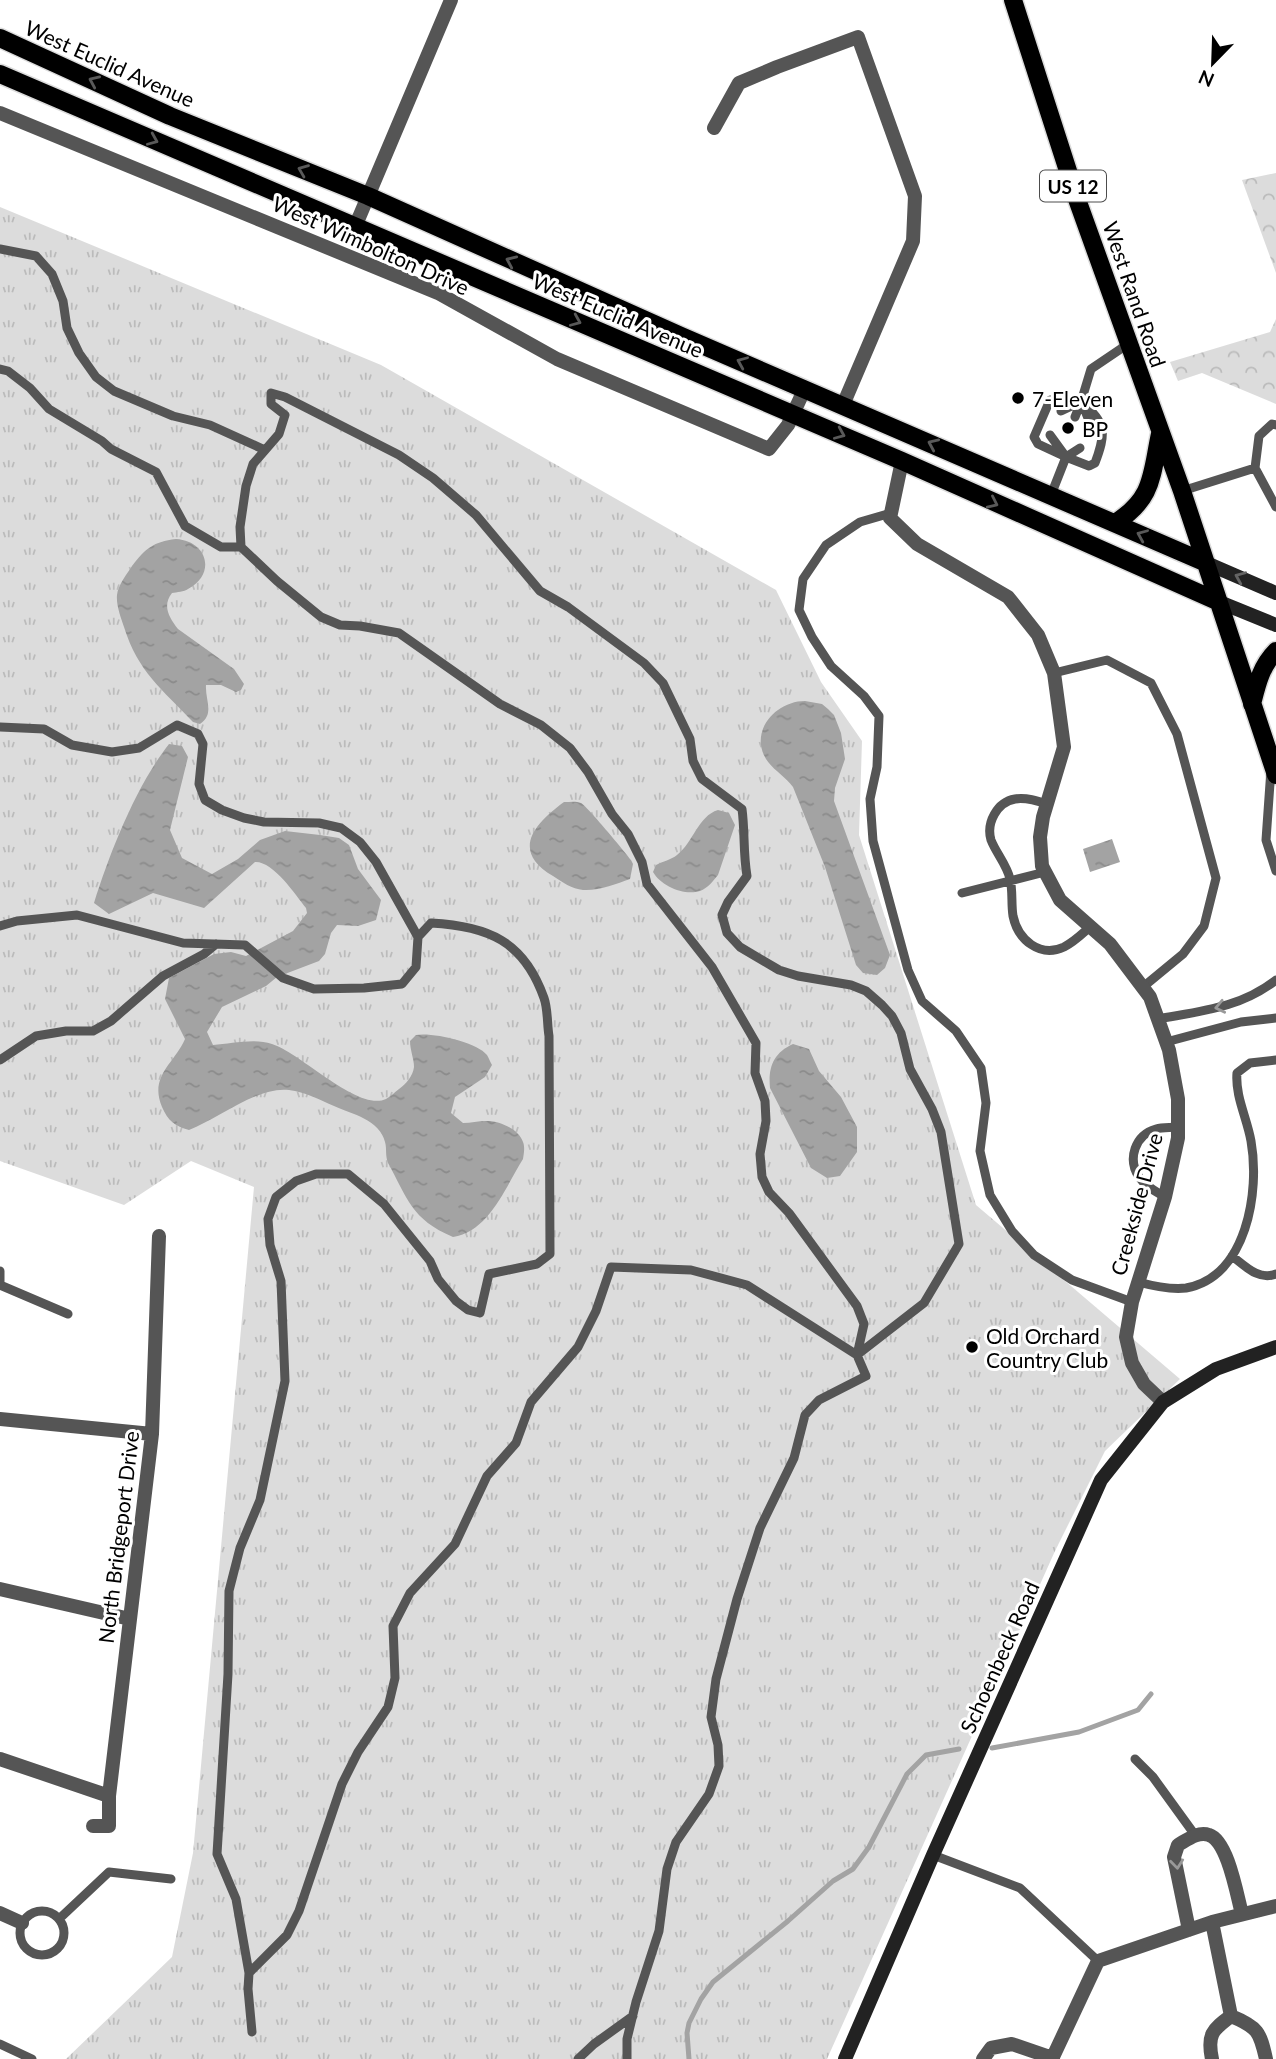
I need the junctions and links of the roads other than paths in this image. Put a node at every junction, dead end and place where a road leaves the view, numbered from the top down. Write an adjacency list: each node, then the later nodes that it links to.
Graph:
1 (451, 0): 7 (street)
2 (1013, 0): 10 (main road, West Rand Road / US 12)
3 (0, 38): 7 (main road, West Euclid Avenue, one-way to 3)
4 (0, 74): 8 (main road, West Euclid Avenue, one-way to 8)
5 (0, 113): 16 (street, West Wimbolton Drive)
6 (714, 128): 14 (street)
7 (368, 196): 8 (street); 12 (main road, West Euclid Avenue, one-way to 7)
8 (355, 227): 16 (main road, West Euclid Avenue, one-way to 16)
9 (0, 249): 24 (lane)
10 (1129, 344): 13 (lane); 20 (main road, West Rand Road / US 12)
11 (0, 369): 33 (lane)
12 (805, 388): 14 (main road, West Euclid Avenue); 16 (street, West Wimbolton Drive)
13 (1081, 402): 15 (lane); 17 (lane); 18 (lane); 25 (lane); 25 (lane)
14 (843, 405): 29 (main road, West Euclid Avenue, one-way to 14)
15 (1060, 411)
16 (794, 415): 26 (main road, West Euclid Avenue, one-way to 26)
17 (1075, 417)
18 (1090, 423)
19 (1276, 425): 27 (lane)
20 (1160, 434): 28 (main road, West Rand Road / US 12); 32 (main road)
21 (1050, 435): 25 (lane)
22 (1064, 440): 25 (lane)
23 (1080, 448): 25 (lane)
24 (265, 450): 33 (lane); 70 (lane)
25 (1066, 457): 29 (lane)
26 (902, 461): 31 (street); 36 (main road, West Euclid Avenue, one-way to 36)
27 (1255, 468): 28 (lane); 30 (lane)
28 (1182, 491): 34 (main road, West Rand Road / US 12)
29 (1051, 495): 32 (main road, West Euclid Avenue)
30 (1276, 507)
31 (891, 513): 39 (street, Creekside Drive); 67 (lane)
32 (1115, 523): 34 (main road, West Euclid Avenue, one-way to 32)
33 (241, 547): 70 (lane)
34 (1205, 562): 35 (main road, one-way to 34); 36 (main road, West Rand Road / US 12)
35 (1276, 593)
36 (1217, 601): 37 (main road); 40 (main road, US 12)
37 (1276, 625)
38 (1276, 651): 40 (main road)
39 (1054, 673): 43 (street, Creekside Drive); 53 (lane)
40 (1252, 705): 42 (main road, US 12)
41 (0, 727): 50 (lane)
42 (1274, 767): 44 (lane)
43 (1047, 804): 45 (street, Creekside Drive); 46 (lane)
44 (1276, 871)
45 (1045, 872): 46 (lane); 49 (street, Creekside Drive)
46 (1011, 880): 47 (lane); 49 (lane)
47 (962, 893)
48 (0, 926): 51 (lane)
49 (1090, 927): 53 (street, Creekside Drive)
50 (418, 937): 51 (lane); 91 (lane)
51 (216, 944): 57 (lane)
52 (1276, 980): 55 (lane, one-way to 55)
53 (1143, 987): 55 (street, Creekside Drive)
54 (1276, 1018): 56 (lane)
55 (1158, 1019): 56 (street, Creekside Drive)
56 (1166, 1042): 59 (street, Creekside Drive)
57 (0, 1060)
58 (1276, 1060): 62 (lane)
59 (1178, 1127): 60 (street, Creekside Drive); 60 (lane)
60 (1165, 1197): 65 (street, Creekside Drive)
61 (159, 1236): 73 (street, North Bridgeport Drive)
62 (1232, 1256): 64 (lane); 65 (lane)
63 (0, 1271): 66 (lane)
64 (1276, 1274)
65 (1138, 1282): 67 (street, Creekside Drive)
66 (0, 1283): 68 (lane)
67 (1132, 1302): 71 (street, Creekside Drive)
68 (68, 1314)
69 (1276, 1347): 71 (main road, Schoenbeck Road)
70 (857, 1355): 91 (lane); 92 (lane)
71 (1163, 1402): 81 (main road, Schoenbeck Road)
72 (0, 1419): 73 (street)
73 (152, 1434): 75 (street, North Bridgeport Drive)
74 (0, 1589): 75 (street)
75 (130, 1619): 78 (street, North Bridgeport Drive)
76 (0, 1759): 78 (street)
77 (1135, 1759): 80 (lane)
78 (108, 1796): 79 (street, North Bridgeport Drive)
79 (93, 1825)
80 (1195, 1835): 85 (street); 89 (street, one-way to 89)
81 (933, 1854): 90 (lane); 100 (main road, Schoenbeck Road)
82 (171, 1879): 86 (lane)
83 (1276, 1906): 85 (street)
84 (0, 1913): 88 (street)
85 (1242, 1914): 87 (street)
86 (59, 1919): 88 (lane); 88 (lane)
87 (1212, 1922): 89 (street); 93 (street)
88 (22, 1923)
89 (1189, 1930): 90 (street)
90 (1098, 1961): 96 (street)
91 (249, 1973): 94 (lane)
92 (633, 2016): 98 (lane); 99 (lane)
93 (1231, 2016): 102 (street); 103 (street)
94 (252, 2032)
95 (0, 2044): 97 (lane)
96 (1053, 2058): 101 (street)
97 (32, 2059)
98 (578, 2059)
99 (628, 2059)
100 (845, 2059)
101 (983, 2059)
102 (1212, 2059)
103 (1266, 2059)

